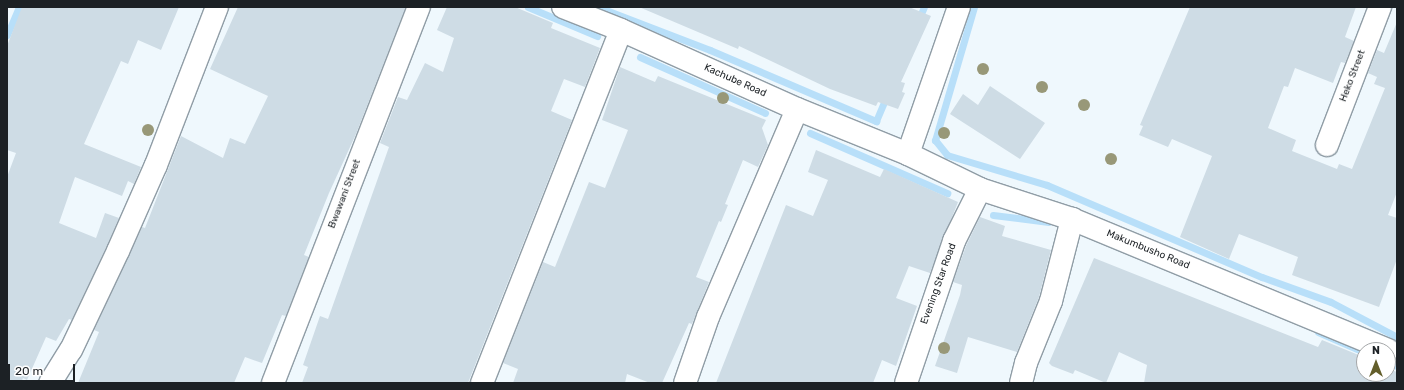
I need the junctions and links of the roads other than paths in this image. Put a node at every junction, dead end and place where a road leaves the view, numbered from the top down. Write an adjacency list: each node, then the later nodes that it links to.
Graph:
1 (217, 7): 13 (street)
2 (419, 7): 14 (street, Bwawani Street)
3 (563, 7): 6 (street, Kachube Road)
4 (959, 7): 9 (street)
5 (1380, 7): 8 (street, Heko Street)
6 (621, 30): 7 (street, Kachube Road); 15 (street)
7 (797, 109): 9 (street, Kachube Road); 16 (street)
8 (1327, 145)
9 (908, 154): 10 (street, Makumbusho Road)
10 (980, 189): 11 (street, Makumbusho Road); 17 (street, Evening Star Road)
11 (1072, 219): 12 (street, Makumbusho Road); 18 (street)
12 (1369, 342)
13 (50, 383)
14 (273, 383)
15 (482, 383)
16 (685, 383)
17 (906, 383)
18 (1021, 383)

